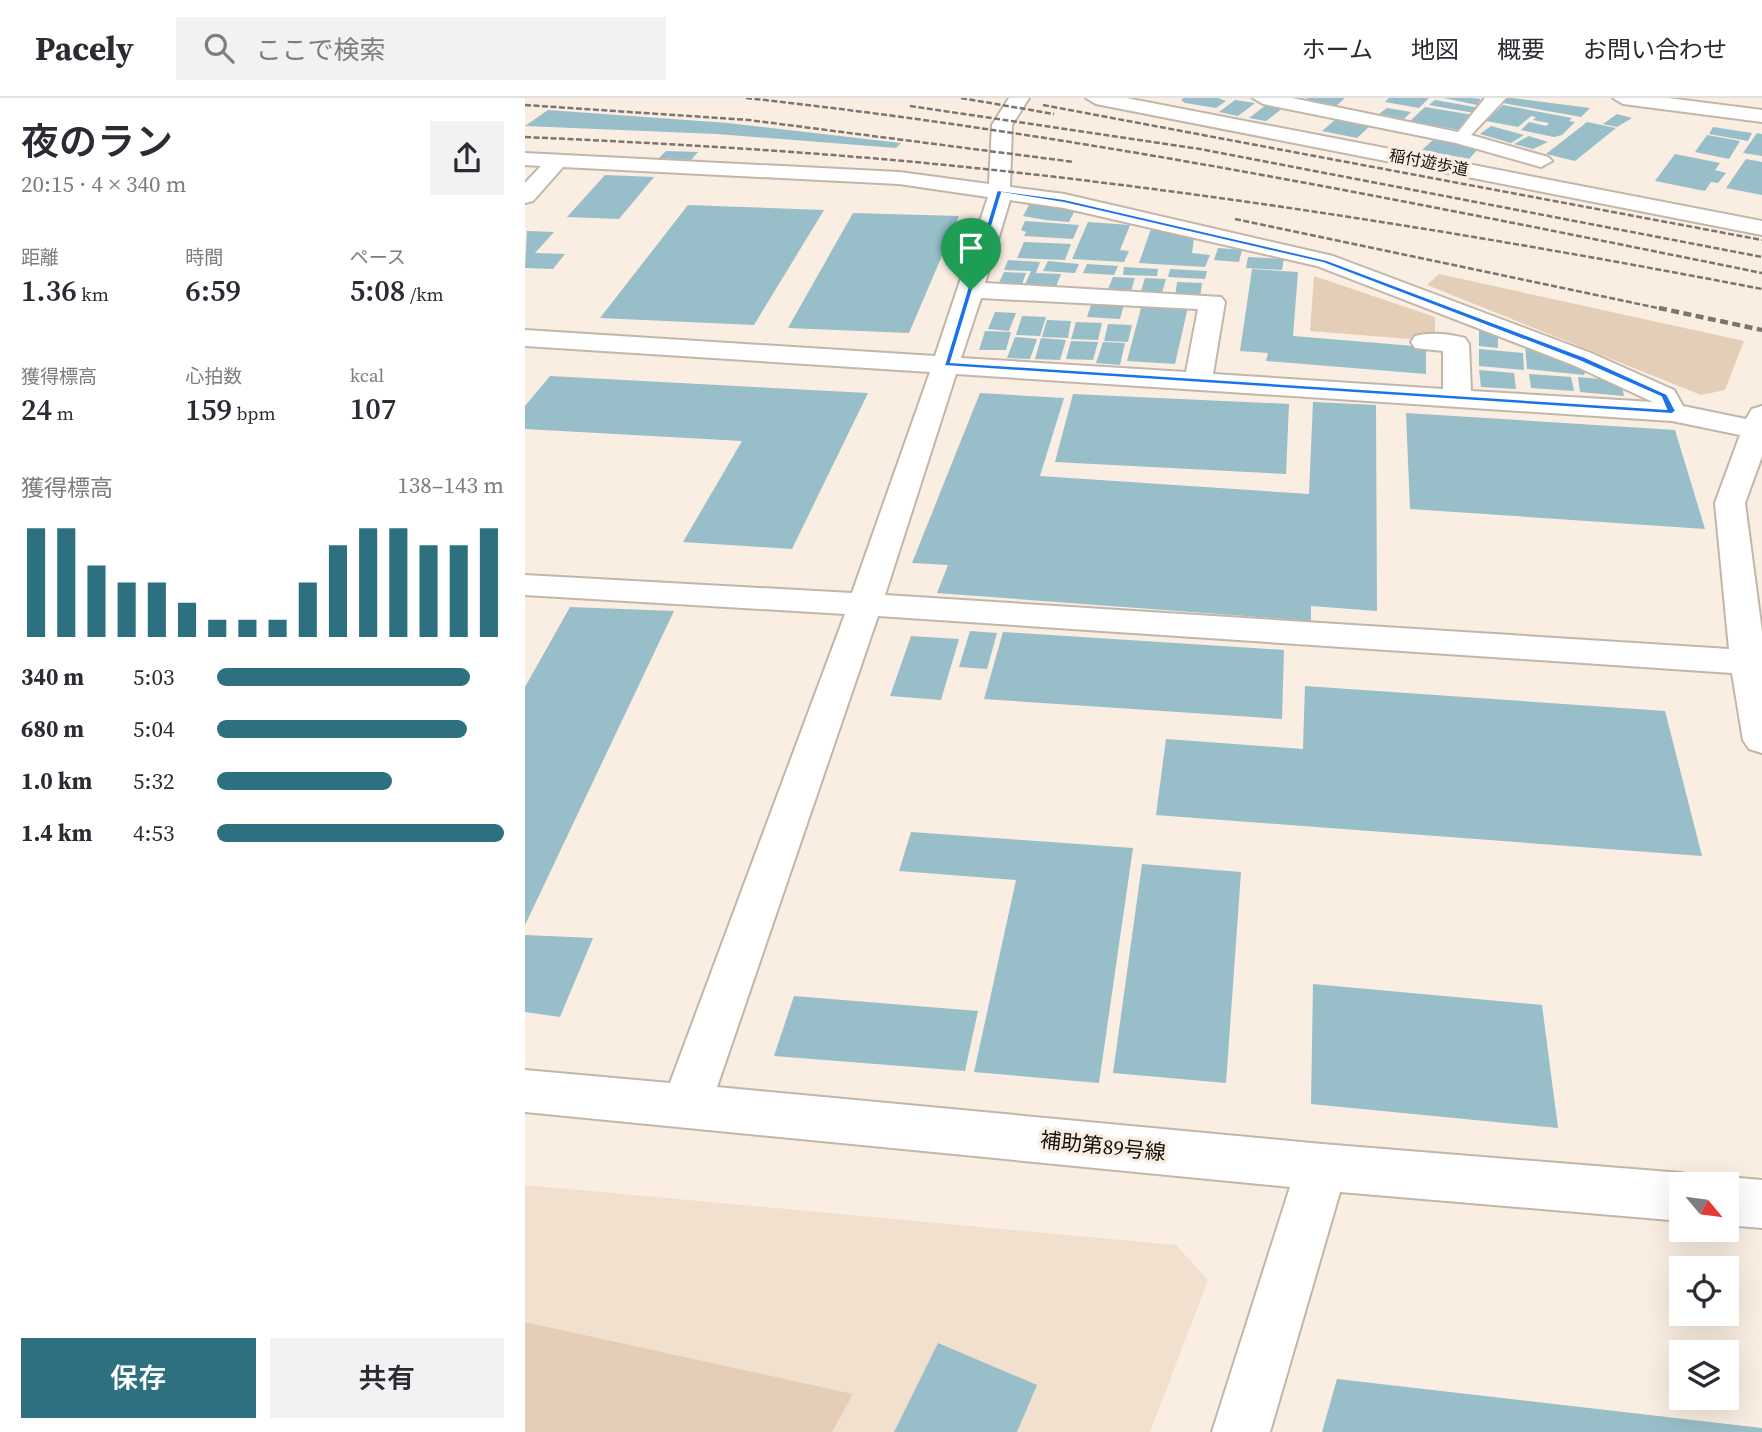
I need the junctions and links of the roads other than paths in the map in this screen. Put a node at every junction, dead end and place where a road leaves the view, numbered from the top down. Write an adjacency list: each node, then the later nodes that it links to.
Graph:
1 (1019, 98): 12 (street)
2 (1096, 98): 15 (street, 稲付遊歩道)
3 (1263, 98): 10 (street)
4 (1496, 98): 7 (street)
5 (1623, 98): 6 (street)
6 (1762, 116)
7 (1467, 130)
8 (525, 159): 9 (street)
9 (558, 160): 12 (street); 13 (street)
10 (1557, 165)
11 (1583, 172): 14 (street)
12 (1000, 191): 16 (street); 22 (street)
13 (525, 196)
14 (1762, 215)
15 (1762, 228)
16 (971, 290): 19 (street); 20 (street)
17 (525, 338): 19 (street)
18 (1424, 342): 21 (street)
19 (946, 364): 20 (street); 25 (street)
20 (1198, 381): 21 (street)
21 (1457, 398): 22 (street)
22 (1672, 411): 23 (street)
23 (1760, 425): 26 (street)
24 (525, 585): 25 (street)
25 (865, 604): 26 (street); 29 (street)
26 (1748, 662): 27 (street)
27 (1762, 740)
28 (525, 1091): 29 (street, 補助第89号線)
29 (686, 1106): 30 (street, 補助第89号線)
30 (1322, 1167): 31 (street, 補助第89号線); 34 (street)
31 (1669, 1196)
32 (1739, 1202): 33 (street)
33 (1762, 1204)
34 (1241, 1432)

